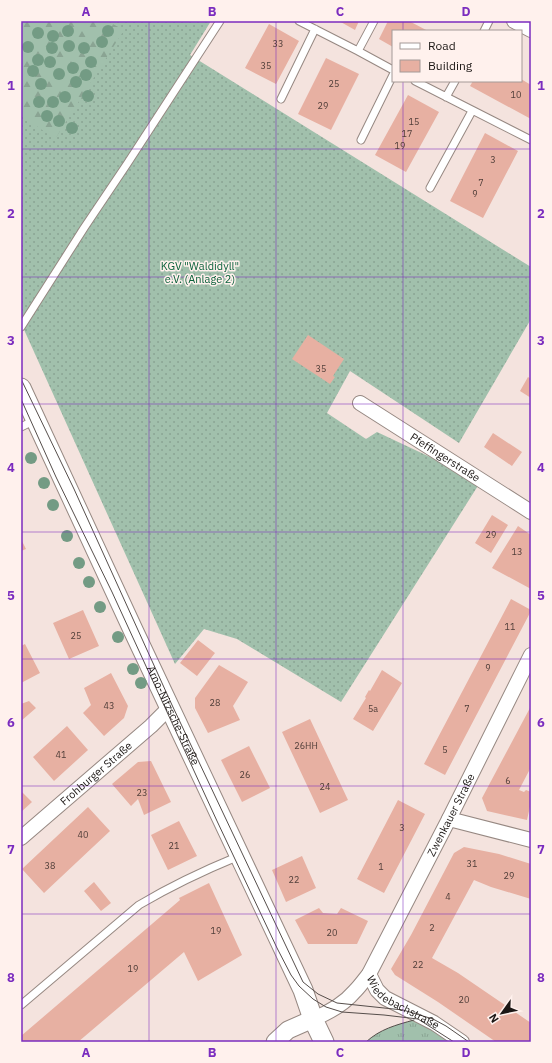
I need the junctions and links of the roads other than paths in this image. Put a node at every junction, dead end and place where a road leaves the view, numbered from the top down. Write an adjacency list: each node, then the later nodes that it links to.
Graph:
1 (220, 21): 20 (lane)
2 (299, 21): 6 (lane)
3 (374, 21): 9 (lane)
4 (489, 21): 7 (lane)
5 (514, 21): 8 (street)
6 (315, 29): 9 (lane); 15 (lane)
7 (484, 30)
8 (531, 30)
9 (358, 51): 10 (lane)
10 (392, 69)
11 (392, 77): 17 (lane)
12 (417, 82): 14 (lane)
13 (454, 82): 14 (lane)
14 (446, 96): 16 (lane)
15 (280, 99)
16 (472, 110): 18 (lane); 19 (lane)
17 (361, 140)
18 (531, 140)
19 (430, 188)
20 (21, 327)
21 (21, 388): 23 (main road, Arno-Nitzsche-Straße)
22 (360, 403): 24 (street, Pfeffingerstraße)
23 (28, 423): 26 (main road, Arno-Nitzsche-Straße)
24 (531, 512)
25 (531, 655): 27 (street, Zwenkauer Straße)
26 (169, 708): 28 (street, Frohburger Straße); 30 (main road, Arno-Nitzsche-Straße)
27 (450, 819): 29 (street); 31 (street, Zwenkauer Straße)
28 (21, 838)
29 (531, 840)
30 (240, 856): 32 (lane); 33 (main road, Arno-Nitzsche-Straße)
31 (369, 974): 33 (street, Wiedebachstraße); 36 (street, Wiedebachstraße)
32 (21, 1005)
33 (313, 1019): 34 (street); 35 (main road, Arno-Nitzsche-Straße)
34 (274, 1042)
35 (324, 1042)
36 (462, 1042)

